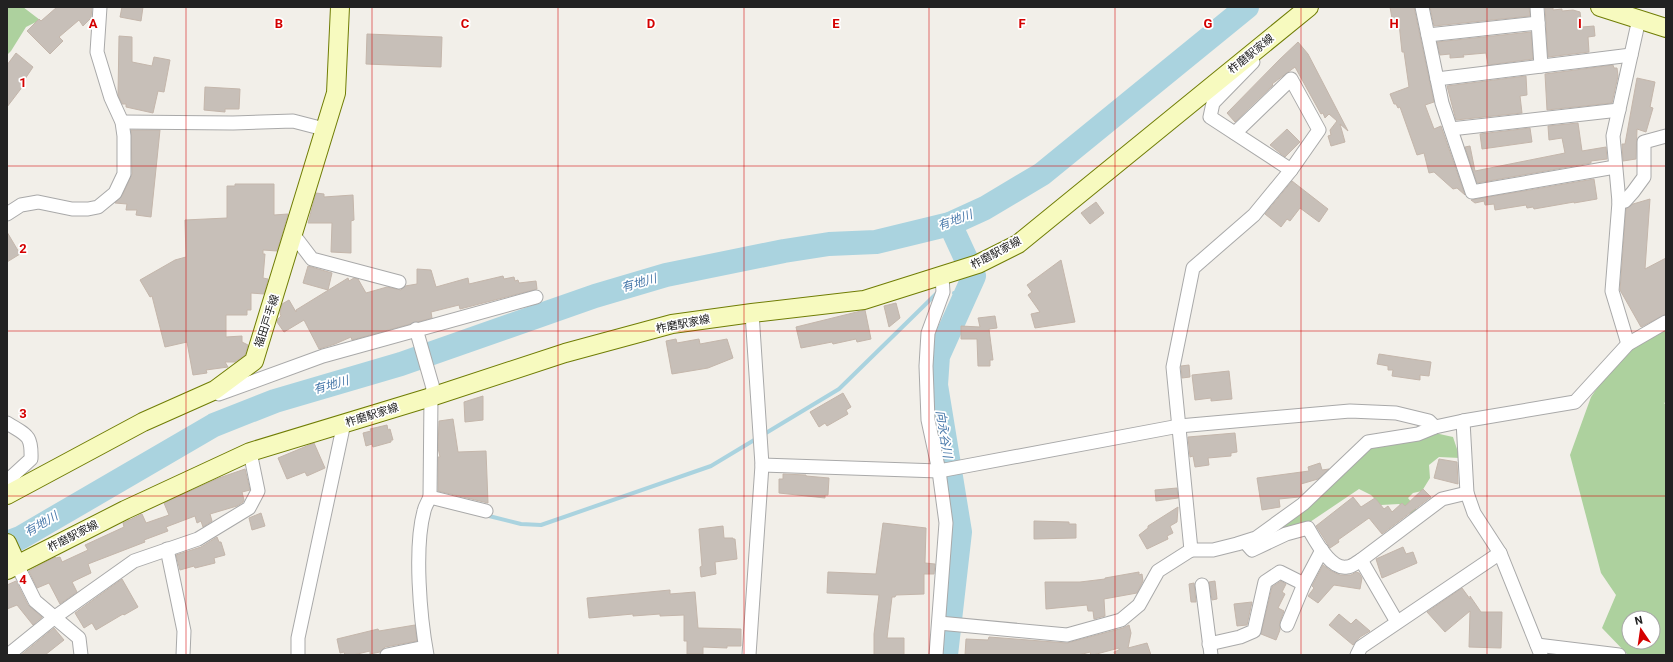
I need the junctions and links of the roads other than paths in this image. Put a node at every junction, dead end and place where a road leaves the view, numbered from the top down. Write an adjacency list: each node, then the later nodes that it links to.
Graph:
1 (100, 7): 16 (street)
2 (340, 7): 17 (main road, 福田戸手線)
3 (1309, 7): 11 (main road, 柞磨駅家線)
4 (1422, 7): 10 (street)
5 (1537, 7): 8 (street)
6 (1600, 7): 7 (main road)
7 (1639, 19): 9 (main road); 12 (street)
8 (1538, 23): 10 (street); 13 (street)
9 (1666, 28)
10 (1428, 35): 14 (street)
11 (1269, 39): 19 (street); 28 (main road, 柞磨駅家線)
12 (1631, 55): 13 (street); 15 (street)
13 (1541, 66): 14 (street)
14 (1437, 79): 18 (street)
15 (1619, 110): 18 (street); 21 (street)
16 (122, 122): 17 (street); 24 (street)
17 (324, 129): 25 (main road, 福田戸手線)
18 (1451, 129): 21 (street)
19 (1235, 133): 22 (street); 22 (street)
20 (1666, 136): 23 (street)
21 (1615, 167): 23 (street)
22 (1291, 170): 40 (street)
23 (1619, 202): 34 (street)
24 (7, 214)
25 (293, 234): 26 (main road, 福田戸手線); 27 (street)
26 (288, 252): 27 (street); 35 (main road, 福田戸手線)
27 (312, 259): 29 (street)
28 (942, 277): 31 (main road, 柞磨駅家線); 44 (street)
29 (399, 282)
30 (536, 297): 33 (street)
31 (752, 312): 36 (main road, 柞磨駅家線); 43 (street)
32 (1666, 322): 34 (street)
33 (416, 329): 35 (street); 36 (street)
34 (1628, 344): 37 (street)
35 (215, 390): 47 (main road, 福田戸手線)
36 (432, 393): 38 (main road, 柞磨駅家線); 48 (street)
37 (1463, 421): 41 (street); 46 (street)
38 (344, 423): 42 (main road, 柞磨駅家線); 70 (street)
39 (7, 424): 45 (street)
40 (1178, 426): 41 (street); 44 (street); 53 (street)
41 (1435, 427): 50 (street)
42 (250, 452): 52 (street); 57 (main road, 柞磨駅家線)
43 (762, 465): 44 (street); 72 (street)
44 (938, 471): 62 (street)
45 (7, 482)
46 (1468, 493): 55 (street); 56 (street)
47 (7, 495)
48 (430, 497): 49 (street); 66 (street)
49 (486, 511)
50 (1245, 542): 53 (street); 54 (street)
51 (7, 543): 57 (main road)
52 (167, 549): 60 (street); 69 (street)
53 (1191, 550): 62 (street)
54 (1322, 550): 56 (street); 58 (street)
55 (1500, 553): 61 (street); 65 (street)
56 (1361, 560): 61 (street)
57 (13, 565): 60 (street)
58 (1304, 584): 63 (street); 64 (street)
59 (1202, 585): 64 (street)
60 (56, 617): 67 (street); 68 (street)
61 (1397, 622): 74 (street)
62 (939, 623): 73 (street)
63 (1287, 625)
64 (1210, 649)
65 (1539, 650): 75 (street)
66 (426, 651): 71 (street)
67 (8, 655)
68 (81, 655)
69 (183, 655)
70 (298, 655)
71 (387, 655)
72 (749, 655)
73 (936, 655)
74 (1357, 655)
75 (1619, 655)

